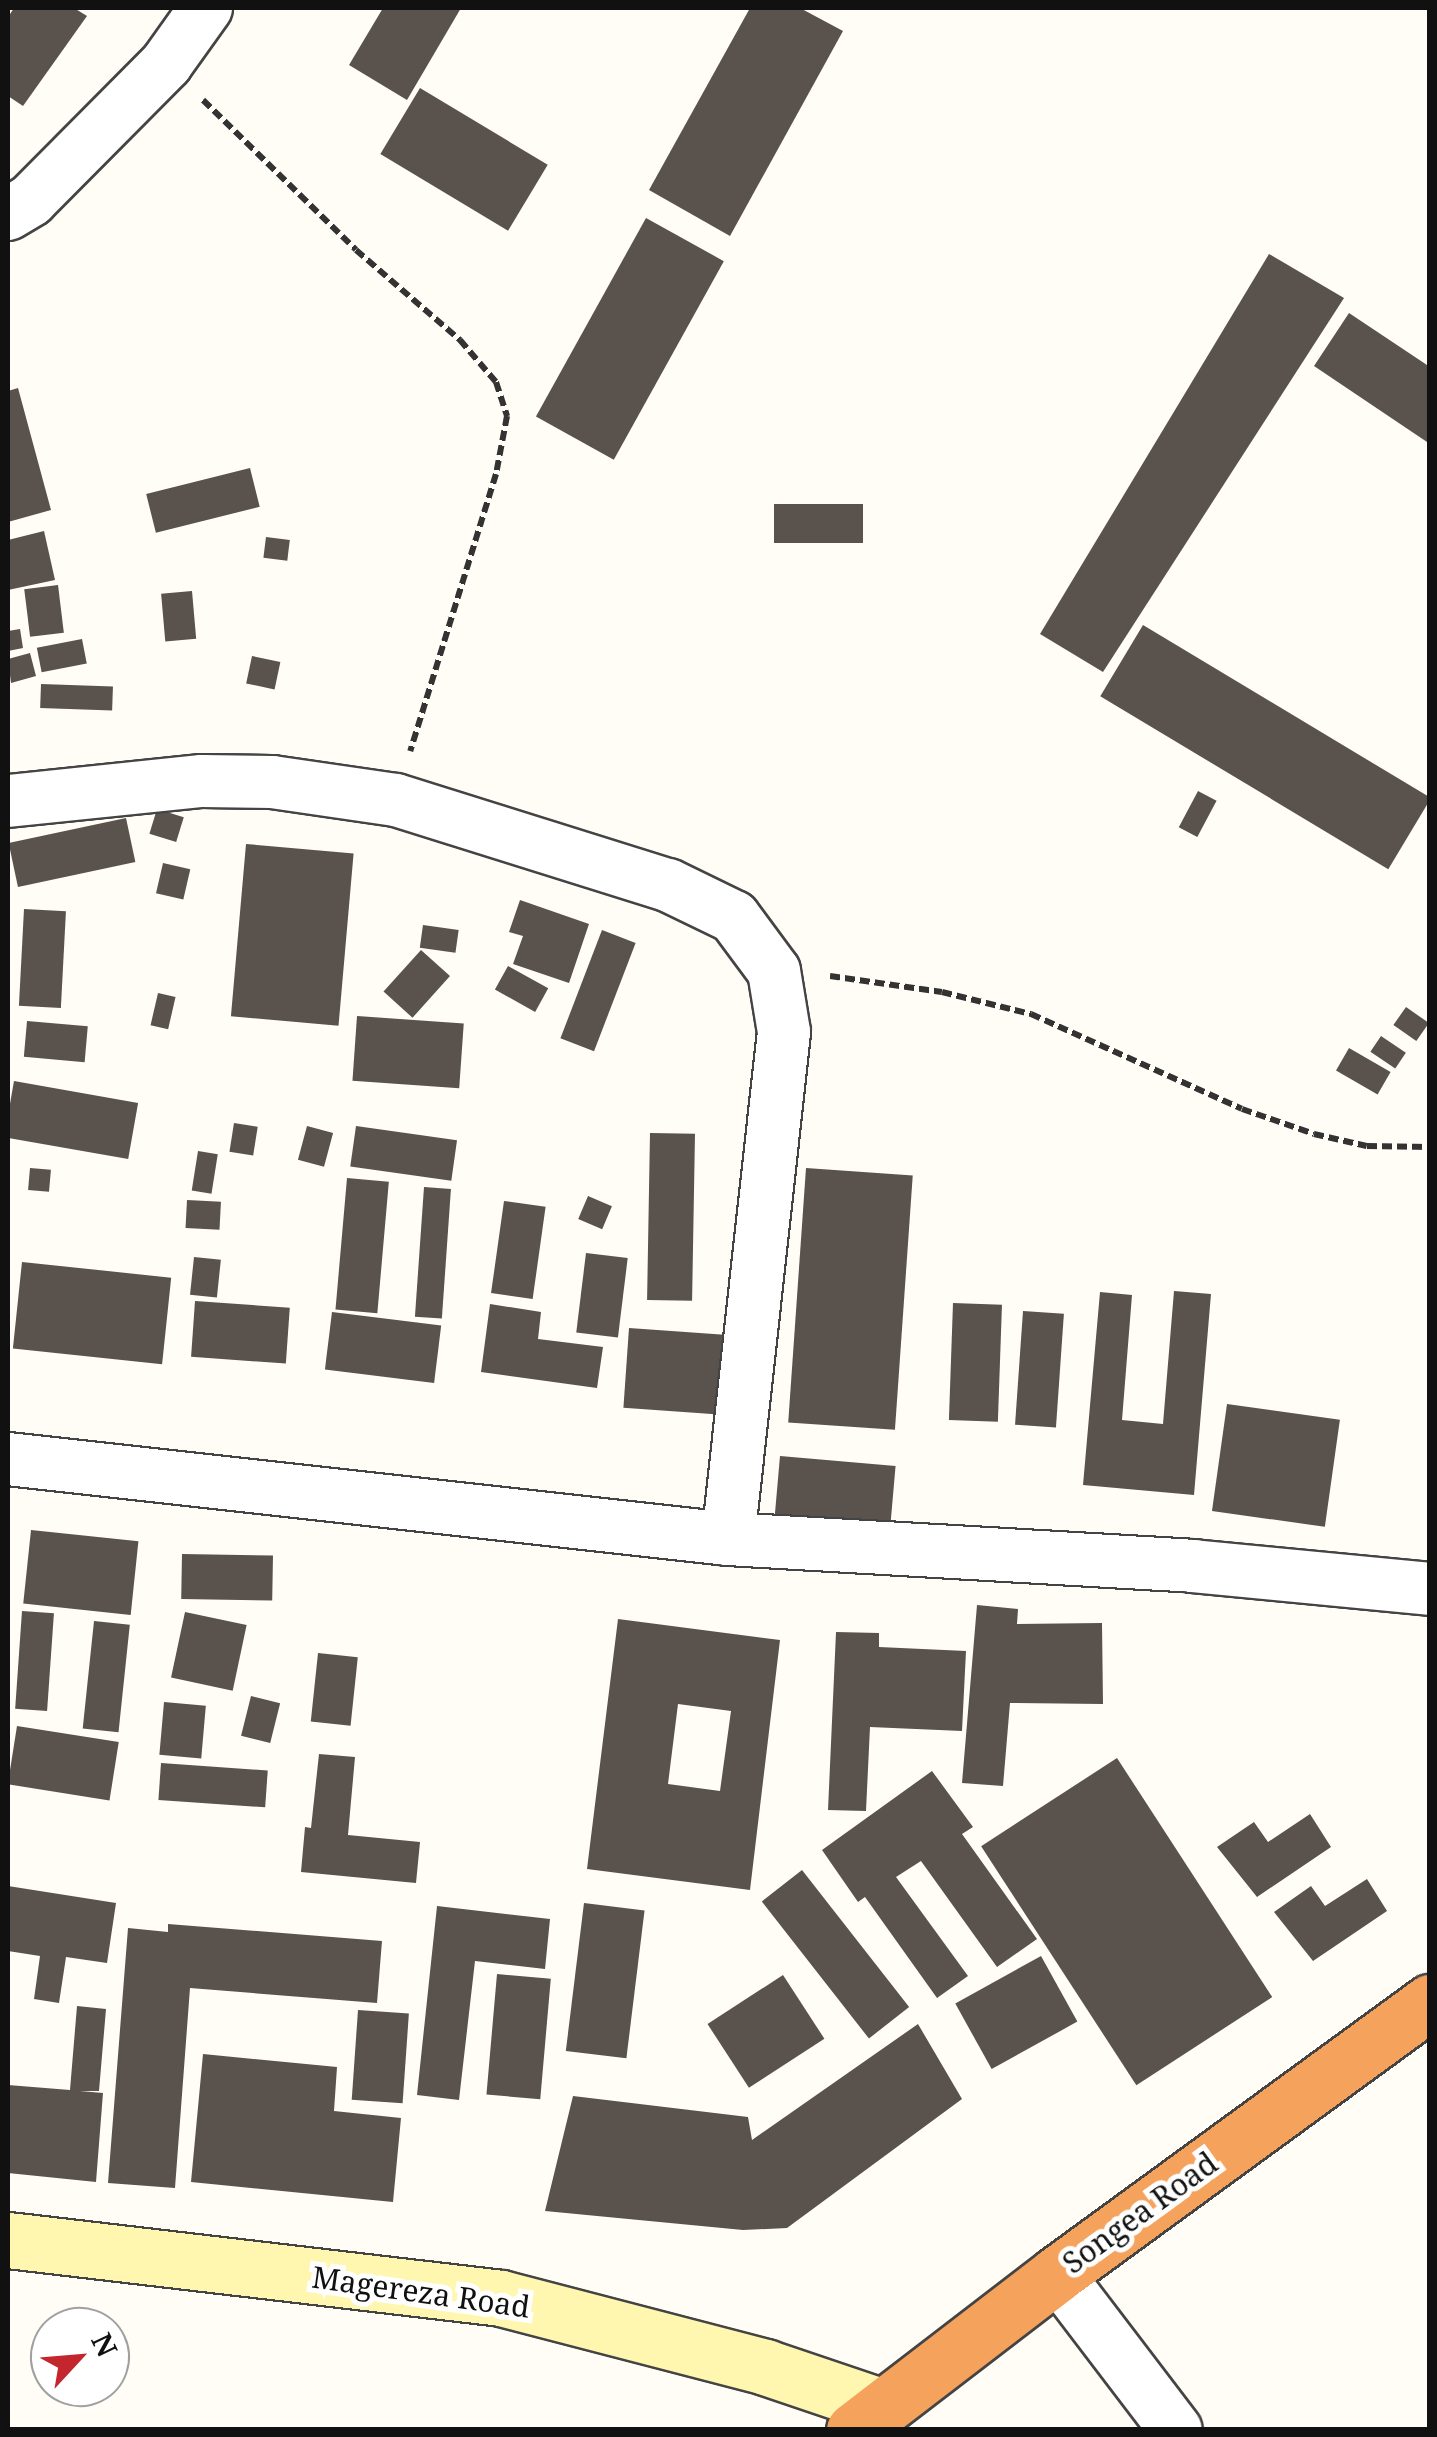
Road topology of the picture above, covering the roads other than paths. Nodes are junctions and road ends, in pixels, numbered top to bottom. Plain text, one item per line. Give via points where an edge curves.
1 (206, 8) edge
2 (8, 214) edge
3 (8, 801) edge
4 (8, 1459) edge
5 (728, 1540) junction
6 (1430, 1589) edge
7 (1430, 2002) edge
8 (8, 2240) edge
9 (1057, 2274) junction
10 (869, 2418) edge
11 (1176, 2430) edge

1 - 2 street via 166,64 31,200
3 - 5 street via 202,782 272,782 396,800 668,886 734,917 774,971 784,1032
4 - 5 street
5 - 6 street via 1193,1566
7 - 9 highway, Songea Road
8 - 10 street, Magereza Road via 500,2298 764,2367
9 - 10 highway, Songea Road
9 - 11 street

